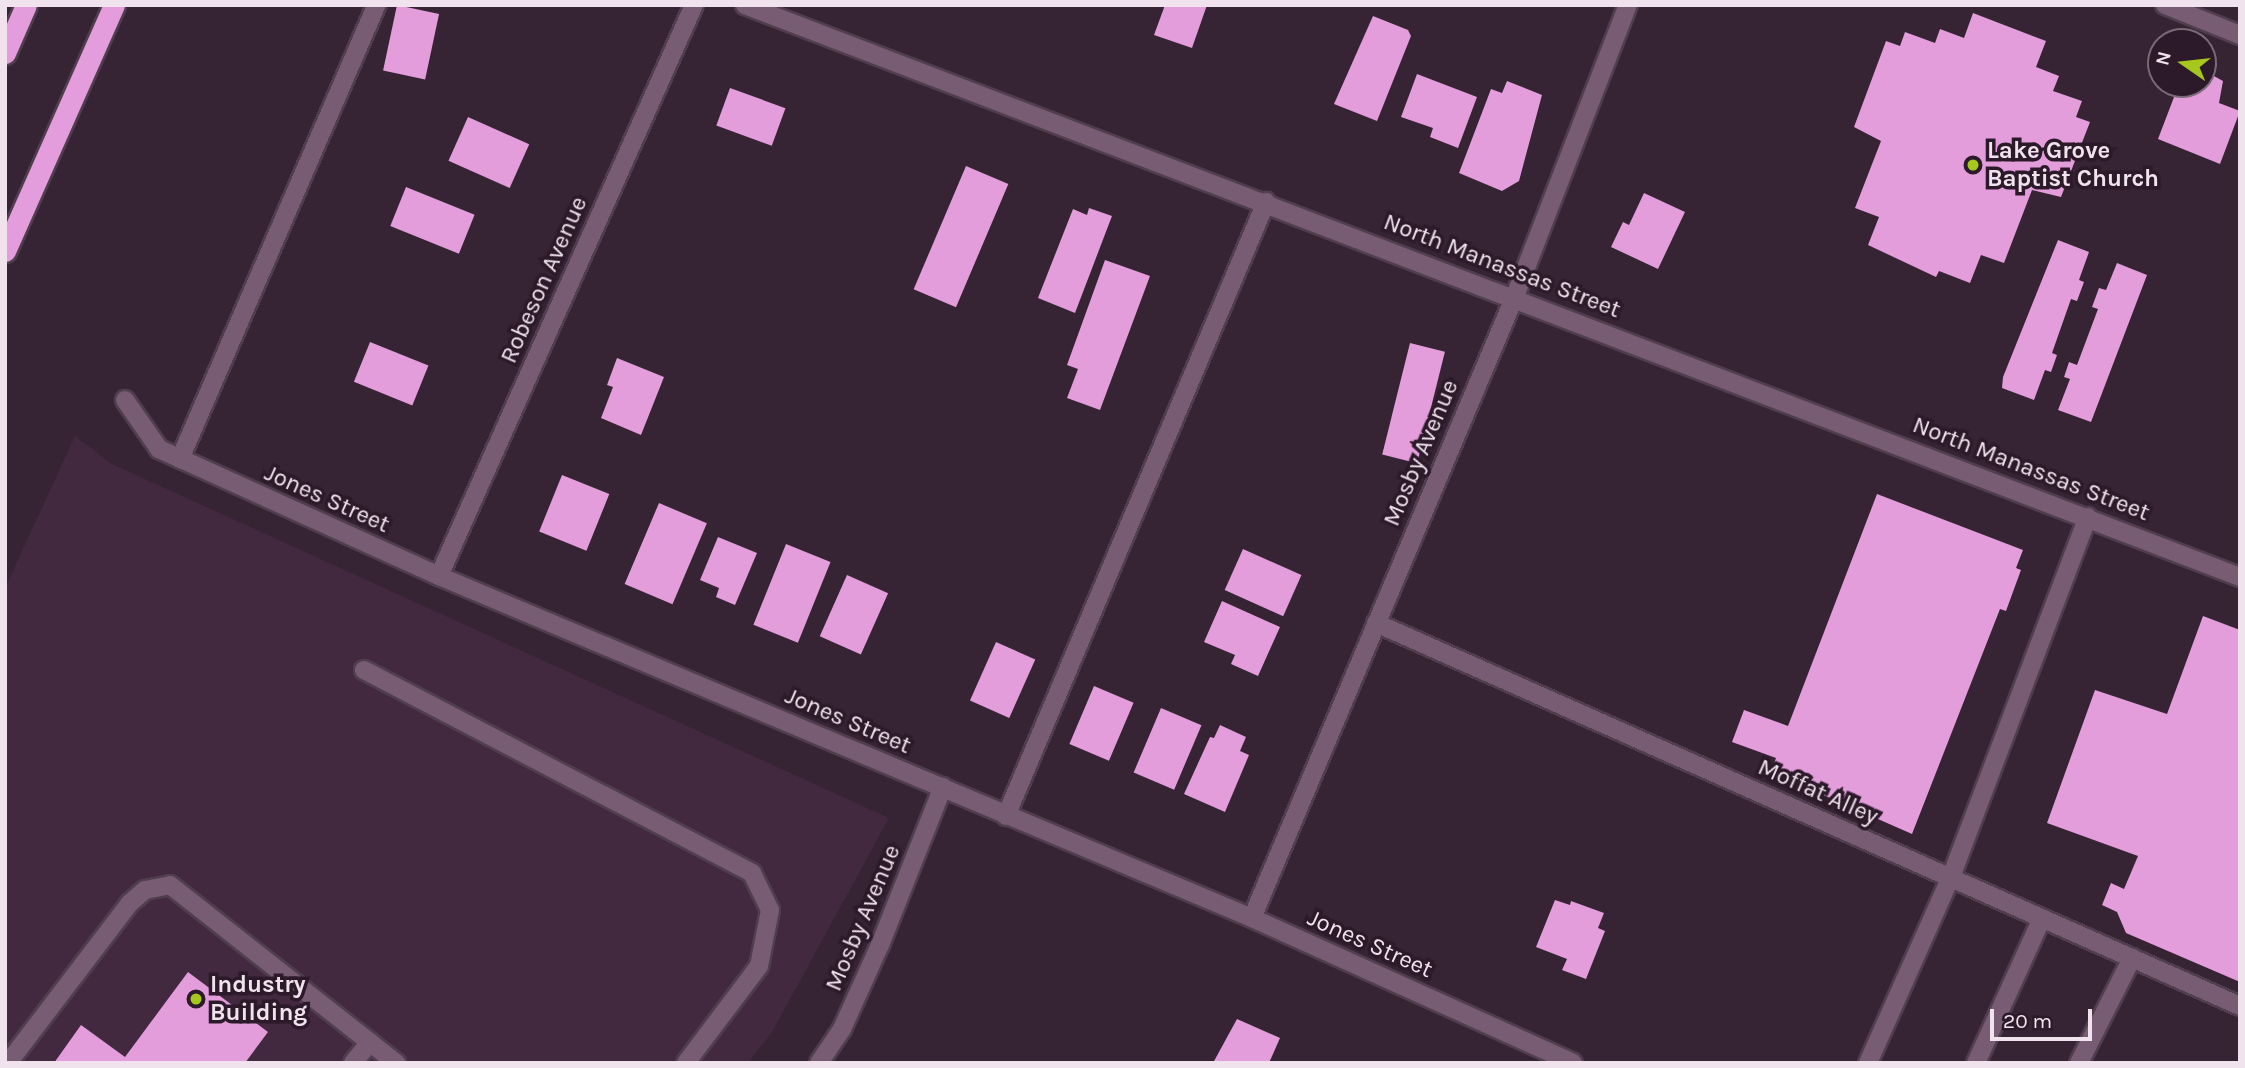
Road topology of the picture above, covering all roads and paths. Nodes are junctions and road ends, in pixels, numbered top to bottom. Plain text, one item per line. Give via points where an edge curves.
1 (26, 5) edge
2 (114, 5) edge
3 (376, 5) edge
4 (694, 5) edge
5 (745, 5) edge
6 (1629, 5) edge
7 (2165, 5) edge
8 (2240, 35) edge
9 (5, 53) edge
10 (1266, 202) junction
11 (5, 251) edge
12 (1515, 296) junction
13 (125, 400) dead end
14 (180, 459) junction
15 (2088, 517) junction
16 (439, 576) junction
17 (2240, 576) edge
18 (1376, 622) junction
19 (364, 670) dead end
20 (943, 787) junction
21 (1006, 816) junction
22 (1951, 877) junction
23 (1252, 918) junction
24 (2042, 918) junction
25 (2132, 958) junction
26 (2240, 1006) edge
27 (370, 1042) junction
28 (8, 1063) edge
29 (353, 1063) edge
30 (397, 1063) edge
31 (686, 1063) edge
32 (819, 1063) edge
33 (1573, 1063) edge
34 (1868, 1063) edge
35 (1976, 1063) edge
36 (2079, 1063) edge

1 - 9 highway
2 - 11 highway
3 - 14 street
4 - 16 street, Robeson Avenue
5 - 10 street, North Manassas Street
6 - 12 street, Mosby Avenue
7 - 8 street
10 - 12 street, North Manassas Street
10 - 21 street
12 - 15 street, North Manassas Street
12 - 18 street, Mosby Avenue
13 - 14 street, Jones Street via 159,449
14 - 16 street, Jones Street
15 - 17 street, North Manassas Street
15 - 22 street
16 - 20 street, Jones Street
18 - 22 street, Moffat Alley
18 - 23 street, Mosby Avenue
19 - 31 street via 752,873 770,910 759,966
20 - 21 street, Jones Street
20 - 32 street, Mosby Avenue via 880,946 842,1029
21 - 23 street, Jones Street
22 - 24 street, Moffat Alley
22 - 34 street
23 - 33 street, Jones Street
24 - 25 street, Moffat Alley
24 - 35 street
25 - 26 street, Moffat Alley
25 - 36 street
27 - 28 street via 170,886 145,890 130,903
27 - 29 street
27 - 30 street

